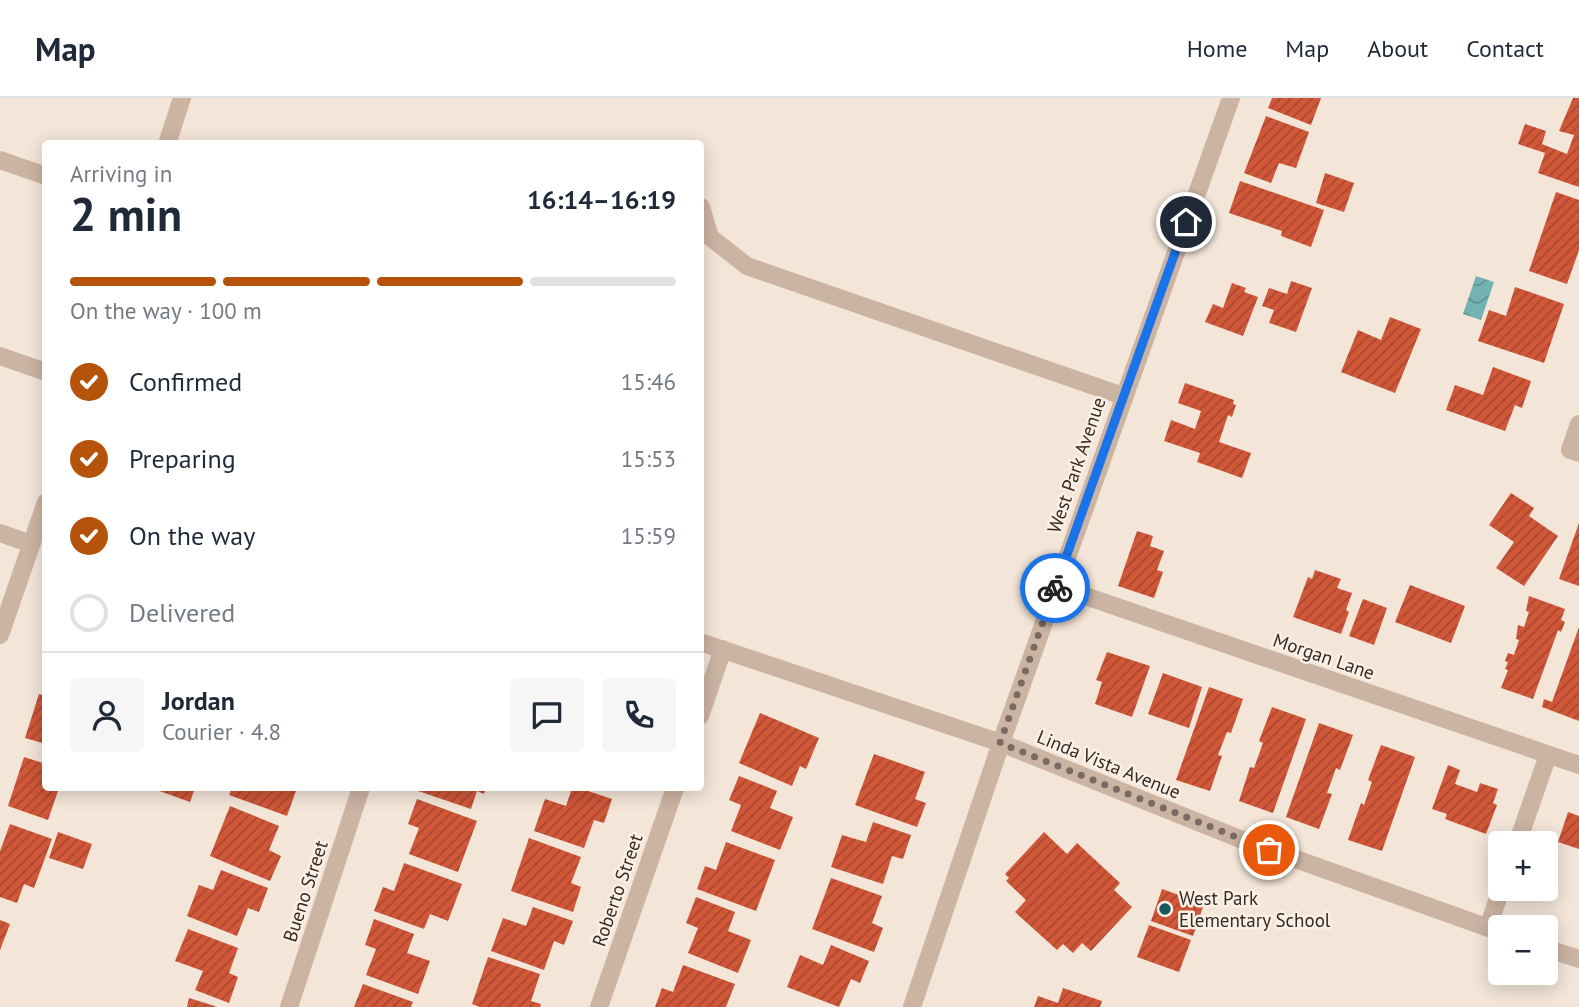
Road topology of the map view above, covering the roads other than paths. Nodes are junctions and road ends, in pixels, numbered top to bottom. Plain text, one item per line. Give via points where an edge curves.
1 (182, 98) edge
2 (1231, 98) edge
3 (168, 140) edge
4 (0, 160) edge
5 (42, 175) edge
6 (704, 217) edge
7 (0, 356) edge
8 (42, 371) edge
9 (1123, 397) junction
10 (1579, 424) edge
11 (1575, 451) edge
12 (42, 513) edge
13 (0, 533) edge
14 (31, 544) junction
15 (1056, 586) junction
16 (0, 635) edge
17 (704, 643) edge
18 (723, 649) junction
19 (704, 704) edge
20 (1000, 743) junction
21 (1548, 755) junction
22 (1579, 765) edge
23 (360, 791) edge
24 (674, 791) edge
25 (1522, 831) edge
26 (1488, 928) edge
27 (1558, 952) edge
28 (1579, 959) edge
29 (289, 1007) edge
30 (599, 1007) edge
31 (912, 1007) edge

1 - 3 street
2 - 9 street, West Park Avenue
4 - 5 street
6 - 9 street via 710,237 747,266
7 - 8 street
9 - 15 street, West Park Avenue
10 - 11 street
12 - 14 street
13 - 14 street
14 - 16 street
15 - 20 street, West Park Avenue
15 - 21 street, Morgan Lane
17 - 18 street, Linda Vista Avenue
18 - 19 street
18 - 20 street, Linda Vista Avenue
20 - 26 street, Linda Vista Avenue via 1245,841
20 - 31 street, West Park Avenue
21 - 22 street, Morgan Lane
21 - 25 street
23 - 29 street, Bueno Street
24 - 30 street, Roberto Street
27 - 28 street

